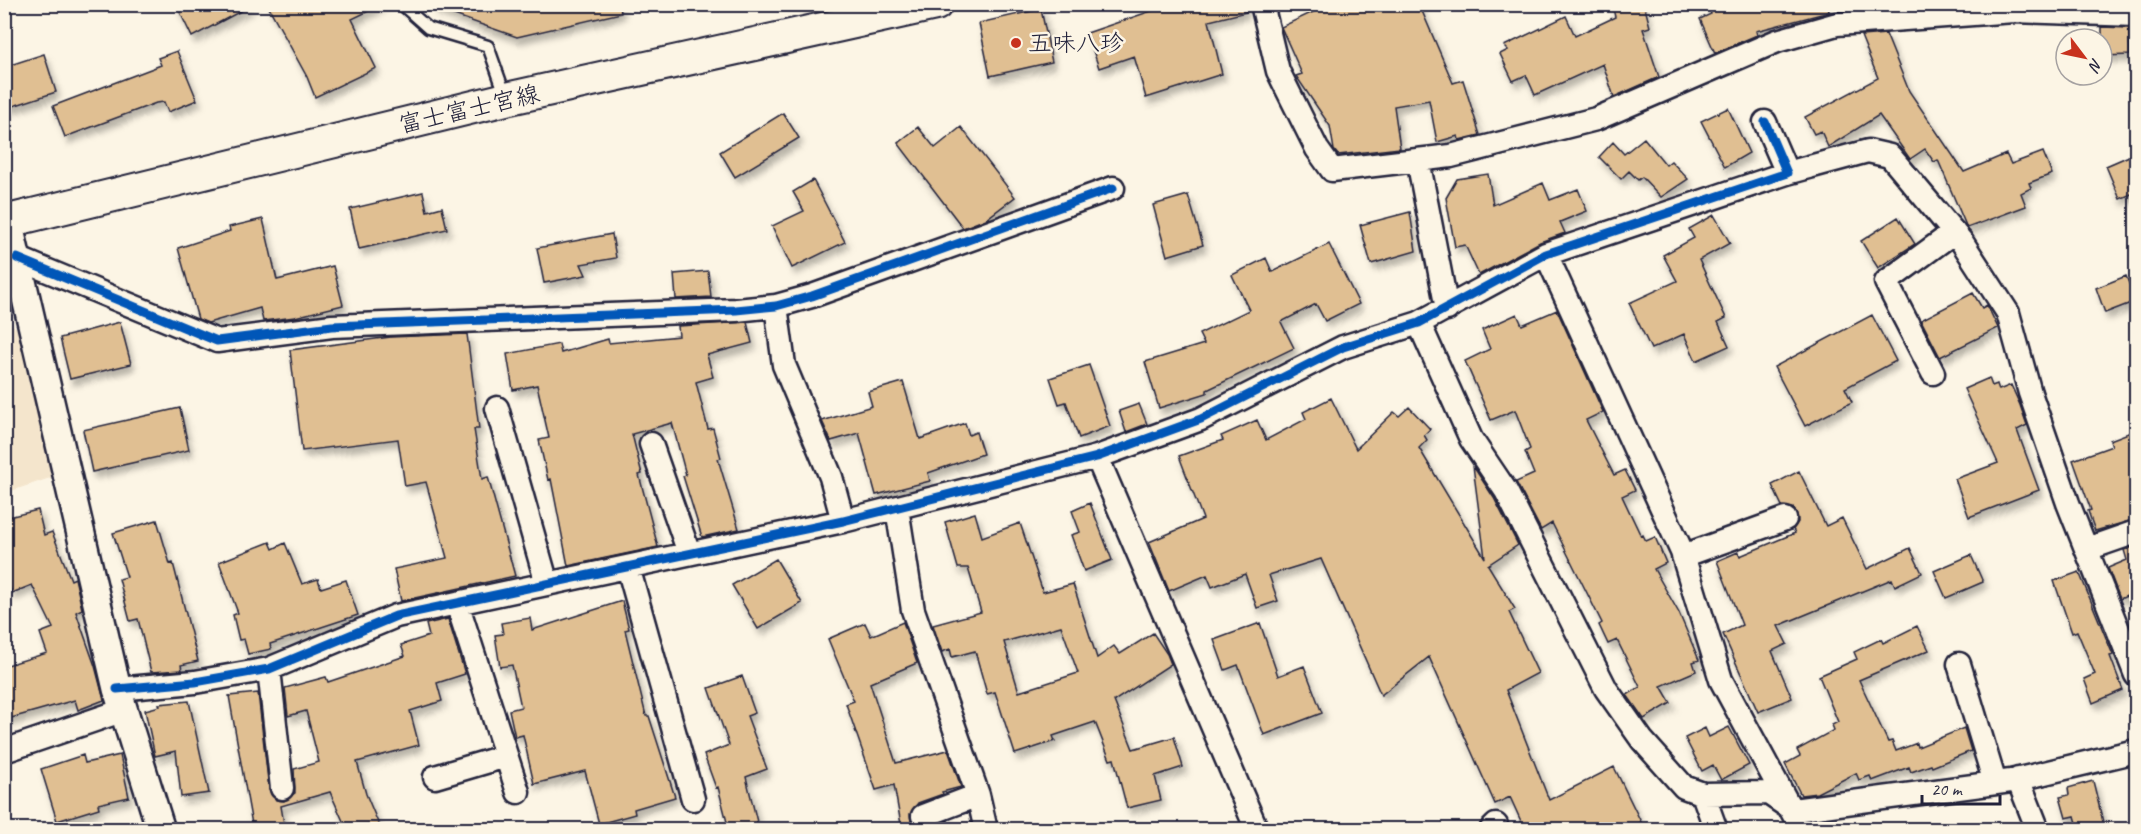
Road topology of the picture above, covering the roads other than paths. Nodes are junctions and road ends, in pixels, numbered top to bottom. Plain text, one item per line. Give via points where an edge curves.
1 (401, 4) edge
2 (936, 4) edge
3 (1262, 4) edge
4 (857, 14) edge
5 (2136, 15) edge
6 (506, 99) junction
7 (1765, 122) dead end
8 (1418, 160) junction
9 (1787, 173) junction
10 (1113, 188) dead end
11 (6, 221) edge
12 (1954, 232) junction
13 (1546, 254) junction
14 (17, 258) junction
15 (776, 306) junction
16 (1447, 309) junction
17 (1419, 323) junction
18 (1933, 373) dead end
19 (497, 408) dead end
20 (651, 444) dead end
21 (1097, 457) junction
22 (897, 508) junction
23 (1785, 519) dead end
24 (843, 521) junction
25 (2136, 532) edge
26 (2087, 549) junction
27 (689, 553) junction
28 (1683, 556) junction
29 (628, 567) junction
30 (547, 584) junction
31 (457, 603) junction
32 (1959, 664) dead end
33 (269, 669) junction
34 (2136, 675) edge
35 (120, 700) junction
36 (4, 751) edge
37 (2136, 751) edge
38 (506, 756) junction
39 (435, 777) dead end
40 (2018, 779) junction
41 (1995, 783) junction
42 (282, 788) dead end
43 (518, 792) dead end
44 (1703, 794) junction
45 (978, 795) junction
46 (693, 799) dead end
47 (923, 816) dead end
48 (1797, 820) edge
49 (161, 830) edge
50 (986, 830) edge
51 (1257, 830) edge
52 (1716, 830) edge
53 (2038, 830) edge

1 - 6 lane via 428,28 488,46
2 - 4 main road, 富士富士宮線
3 - 8 street via 1278,71 1317,150 1332,170
4 - 6 main road, 富士富士宮線
5 - 8 street via 2013,11 1837,24 1777,40 1596,118 1451,156
6 - 11 main road, 富士富士宮線
7 - 9 street
8 - 16 street
9 - 12 street via 1868,151 1890,156
9 - 13 street
10 - 15 street
11 - 14 street
12 - 18 street via 1886,282
12 - 26 street via 2008,313 2030,393
13 - 16 street
13 - 28 street
14 - 15 street via 217,341 332,326
14 - 35 street
15 - 24 street via 784,364 831,477
16 - 17 street
17 - 21 street via 1343,347 1201,419
17 - 44 street via 1471,439 1506,491 1606,688 1642,740 1684,787
19 - 30 street
20 - 27 street
21 - 22 street
21 - 51 street
22 - 24 street
22 - 45 street via 914,609
23 - 28 street
24 - 27 street
25 - 26 street
26 - 34 street
27 - 29 street
28 - 48 street via 1721,680
29 - 30 street
29 - 46 street
30 - 31 street
31 - 33 street via 396,616
31 - 38 street
32 - 41 street
33 - 35 street via 195,681
33 - 42 street
35 - 36 street
35 - 49 street
37 - 40 street
38 - 39 street
38 - 43 street
40 - 41 street
40 - 53 street
41 - 48 street
44 - 48 street via 1768,793
44 - 52 street
45 - 47 street
45 - 50 street

